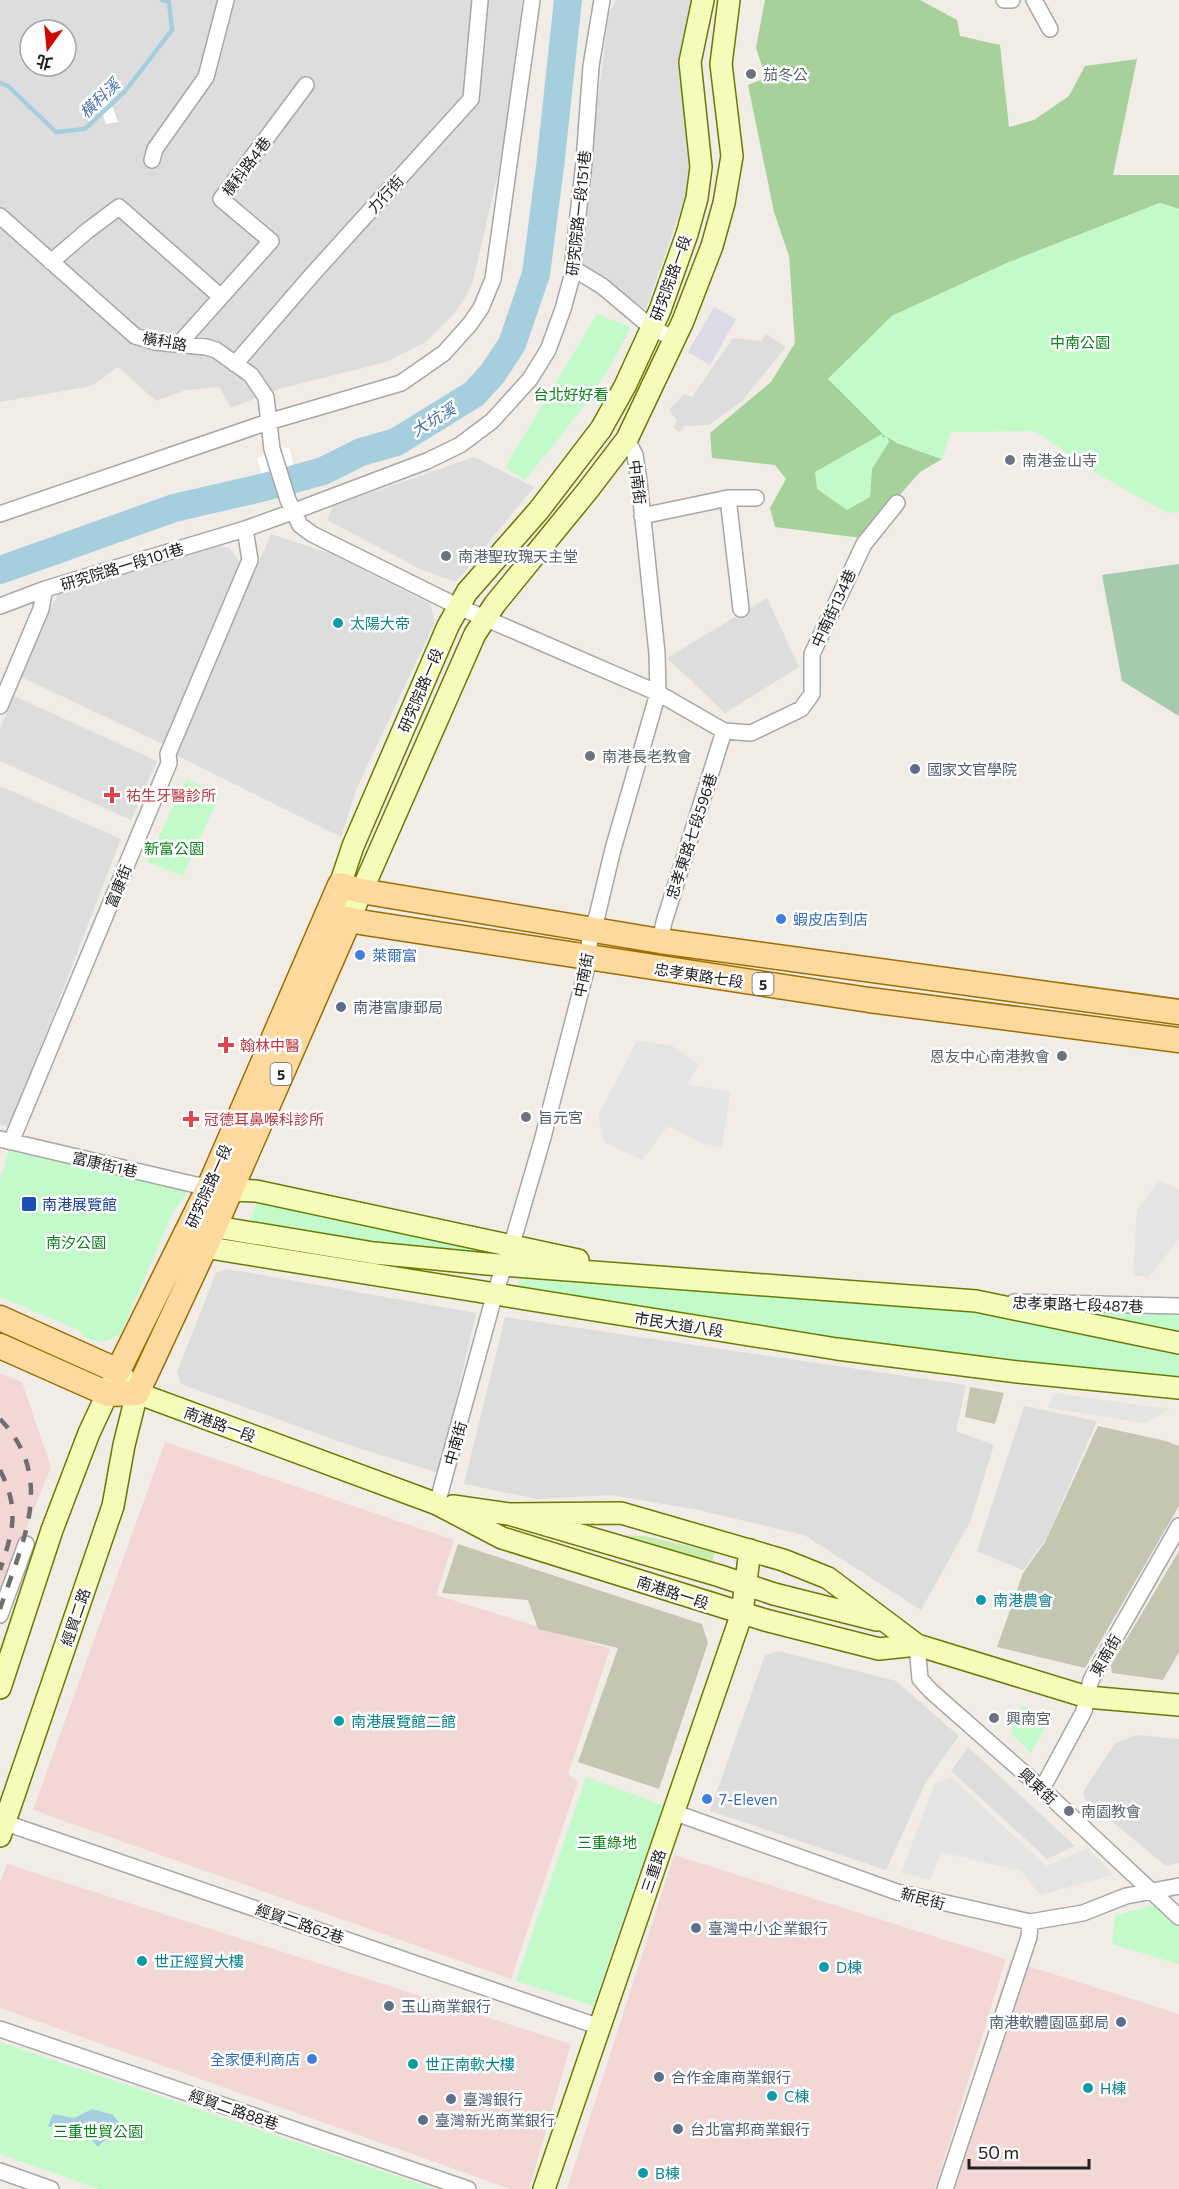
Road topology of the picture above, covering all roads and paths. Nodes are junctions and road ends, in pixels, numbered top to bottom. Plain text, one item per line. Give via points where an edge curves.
1 (226, 0) edge
2 (480, 0) edge
3 (532, 0) edge
4 (602, 0) edge
5 (703, 0) edge
6 (729, 0) edge
7 (1004, 0) edge
8 (1012, 0) edge
9 (1034, 0) edge
10 (1050, 29) dead end
11 (306, 86) dead end
12 (152, 160) dead end
13 (0, 216) edge
14 (51, 262) junction
15 (574, 269) junction
16 (220, 297) junction
17 (652, 328) junction
18 (675, 339) junction
19 (179, 344) junction
20 (235, 364) junction
21 (268, 422) junction
22 (627, 439) junction
23 (728, 498) junction
24 (756, 498) dead end
25 (897, 503) dead end
26 (290, 506) junction
27 (0, 514) edge
28 (642, 516) junction
29 (245, 529) junction
30 (45, 589) junction
31 (0, 606) edge
32 (459, 607) junction
33 (741, 609) dead end
34 (485, 617) junction
35 (658, 693) junction
36 (0, 706) edge
37 (724, 731) junction
38 (350, 888) junction
39 (338, 917) junction
40 (591, 930) junction
41 (660, 941) junction
42 (587, 957) junction
43 (1179, 1012) edge
44 (1179, 1040) edge
45 (6, 1141) edge
46 (220, 1187) junction
47 (198, 1235) junction
48 (511, 1246) junction
49 (504, 1266) junction
50 (655, 1276) junction
51 (495, 1293) junction
52 (976, 1301) junction
53 (1179, 1306) edge
54 (0, 1318) edge
55 (1179, 1343) edge
56 (0, 1346) edge
57 (118, 1371) junction
58 (1179, 1388) edge
59 (108, 1394) junction
60 (137, 1394) junction
61 (437, 1504) junction
62 (509, 1514) junction
63 (1179, 1526) edge
64 (26, 1544) dead end
65 (750, 1551) junction
66 (746, 1584) junction
67 (742, 1613) junction
68 (0, 1615) edge
69 (886, 1622) junction
70 (917, 1645) junction
71 (0, 1688) edge
72 (1087, 1697) junction
73 (1179, 1705) edge
74 (1042, 1789) junction
75 (673, 1812) junction
76 (2, 1826) edge
77 (1179, 1886) edge
78 (1154, 1892) junction
79 (1179, 1917) edge
80 (1030, 1922) junction
81 (600, 2027) junction
82 (0, 2029) edge
83 (0, 2171) edge
84 (51, 2189) edge
85 (468, 2189) edge
86 (544, 2189) edge
87 (945, 2189) edge

1 - 12 street via 206,77 155,149
2 - 20 street, 力行街 via 471,99
3 - 21 street via 496,264 487,296 471,324 432,364 401,383
4 - 15 street, 研究院路一段151巷 via 591,66
5 - 17 main road, 研究院路一段 via 690,62 701,167 697,198
6 - 18 main road, 研究院路一段 via 721,64 732,156 712,246
7 - 8 street
9 - 10 street
11 - 16 street, 橫科路4巷 via 221,199 271,241
13 - 14 street, 橫科路
14 - 16 street via 119,207
14 - 19 street, 橫科路 via 135,336
15 - 17 street via 602,286
15 - 26 street, 研究院路一段151巷 via 548,350 530,379 492,421 460,445 427,461
16 - 19 street, 橫科路4巷
17 - 18 street
17 - 32 main road, 研究院路一段 via 601,429 539,510 467,592
18 - 22 main road, 研究院路一段
19 - 20 street, 橫科路 via 216,350
20 - 21 street, 橫科路 via 251,375 266,397
21 - 26 street, 橫科路
21 - 27 street
22 - 28 street, 中南街 via 635,454
22 - 34 main road, 研究院路一段
23 - 24 street
23 - 28 street
23 - 33 street
25 - 37 street, 中南街134巷 via 864,544 838,598 812,654 812,694 801,709 751,733
26 - 29 street, 研究院路一段151巷
26 - 32 street via 300,525 312,534
28 - 35 street, 中南街
29 - 30 street, 研究院路一段101巷
29 - 45 street, 富康街 via 250,560 168,754 169,763
30 - 31 street, 研究院路一段101巷
30 - 36 street
32 - 34 street
32 - 38 main road, 研究院路一段 via 447,626 353,846
34 - 35 street, 中南街134巷
34 - 38 main road, 研究院路一段
35 - 37 street, 中南街134巷
35 - 40 street, 中南街
37 - 41 street, 忠孝東路七段596巷
38 - 39 main road, 研究院路一段 / 5
38 - 40 main road, 忠孝東路七段 / 5
39 - 42 main road, 忠孝東路七段 / 5
39 - 46 main road, 研究院路一段 / 5
40 - 41 main road, 忠孝東路七段 / 5
40 - 42 street, 中南街
41 - 43 main road, 忠孝東路七段 / 5
42 - 44 main road, 忠孝東路七段 / 5 via 869,1000
42 - 48 street, 中南街 via 542,1141
45 - 46 street, 富康街1巷 via 196,1185
46 - 47 main road, 研究院路一段 / 5
46 - 48 main road via 256,1191
47 - 49 main road
47 - 51 main road, 市民大道八段
47 - 57 main road, 研究院路一段 / 5
47 - 60 main road, 研究院路一段 / 5
48 - 49 street, 中南街
48 - 50 main road
49 - 50 main road
49 - 51 street, 中南街
50 - 52 main road
51 - 58 main road, 市民大道八段 via 837,1349
51 - 61 street, 中南街
52 - 53 street, 忠孝東路七段487巷
52 - 55 main road
54 - 57 main road
56 - 59 main road, 南港路一段
57 - 59 main road, 研究院路一段
57 - 60 main road
59 - 60 main road, 南港路一段
59 - 71 main road via 52,1530
60 - 61 main road, 南港路一段
60 - 76 main road, 經貿二路 via 112,1506
61 - 62 main road, 南港路一段
61 - 67 main road, 南港路一段 via 502,1538
62 - 65 main road via 621,1513
62 - 66 main road, 南港路一段
63 - 72 street, 東南街 via 1090,1680
64 - 68 street
65 - 66 main road, 三重路
65 - 69 main road via 828,1578
66 - 67 main road, 三重路
66 - 69 main road, 南港路一段
67 - 70 main road, 南港路一段 via 879,1649
67 - 75 main road, 三重路
69 - 70 main road, 南港路一段
70 - 72 main road, 南港路一段
70 - 74 street, 興東街 via 920,1679
72 - 73 main road, 南港路一段
72 - 74 street, 東南街 via 1074,1732
74 - 78 street, 興東街
75 - 80 street, 新民街 via 897,1892
75 - 81 main road, 三重路
76 - 81 street, 經貿二路62巷
77 - 78 street, 新民街
78 - 79 street, 興東街
78 - 80 street, 新民街 via 1126,1896 1083,1913
80 - 87 street via 1029,1937
81 - 86 main road, 三重路
82 - 85 street, 經貿二路88巷
83 - 84 street

